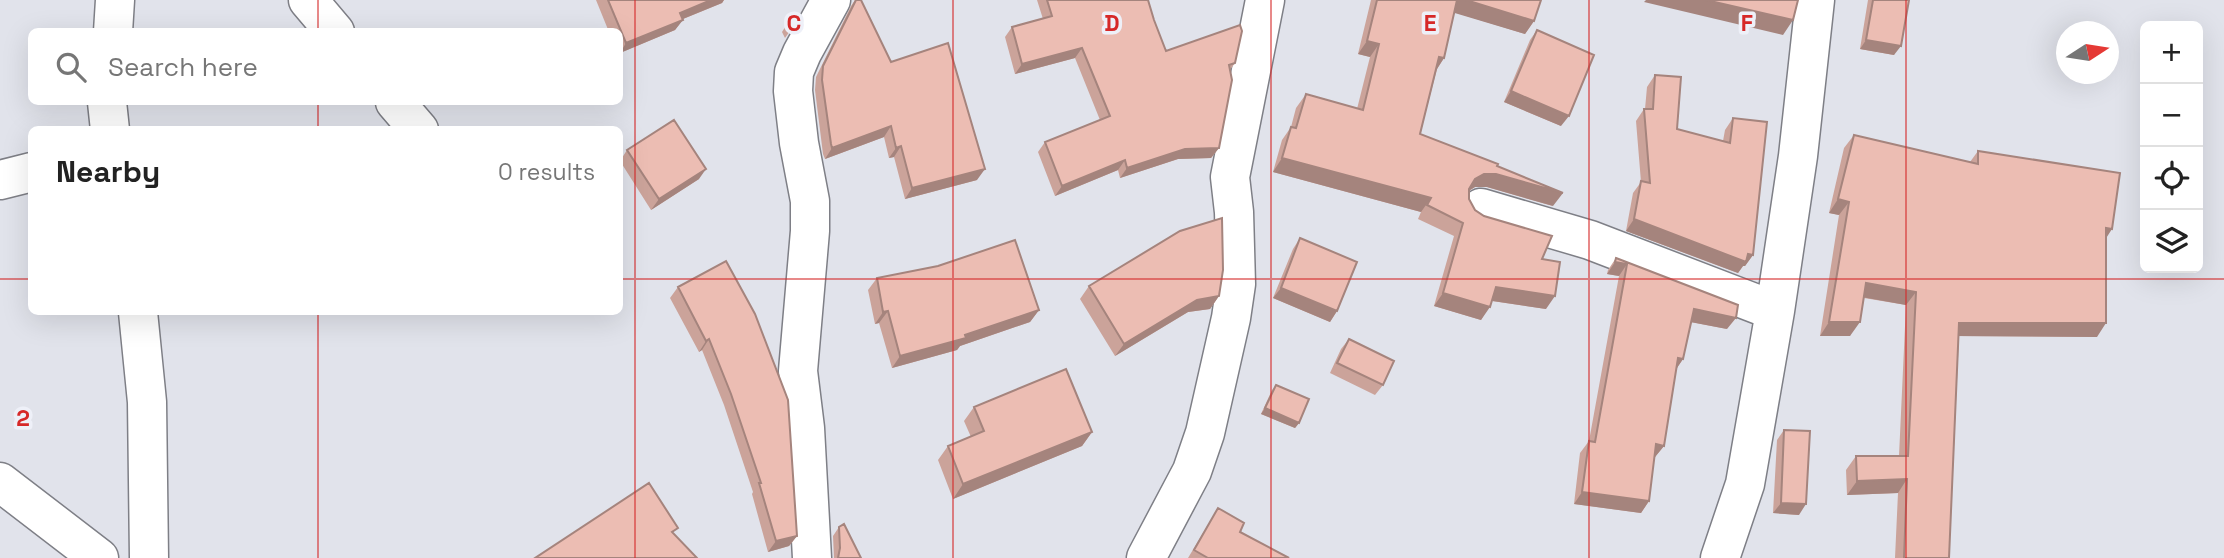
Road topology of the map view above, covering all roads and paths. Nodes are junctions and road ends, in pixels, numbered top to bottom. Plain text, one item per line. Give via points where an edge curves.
1 (115, 0) edge
2 (308, 0) edge
3 (831, 0) edge
4 (1265, 0) edge
5 (1815, 0) edge
6 (113, 28) edge
7 (332, 28) edge
8 (107, 105) edge
9 (398, 105) edge
10 (110, 126) edge
11 (416, 126) edge
12 (28, 173) edge
13 (0, 180) edge
14 (1481, 208) dead end
15 (1775, 311) junction
16 (138, 315) edge
17 (0, 482) edge
18 (94, 557) edge
19 (149, 558) edge
20 (812, 558) edge
21 (1146, 558) edge
22 (1720, 558) edge

1 - 6 street
2 - 7 street
3 - 20 street via 794,72 793,91 810,201 798,371
4 - 21 street via 1230,177 1236,284 1231,318 1192,471
5 - 15 street
8 - 10 street
9 - 11 street
12 - 13 street
14 - 15 street via 1590,240
15 - 22 street via 1745,484
16 - 19 street via 147,402
17 - 18 street

